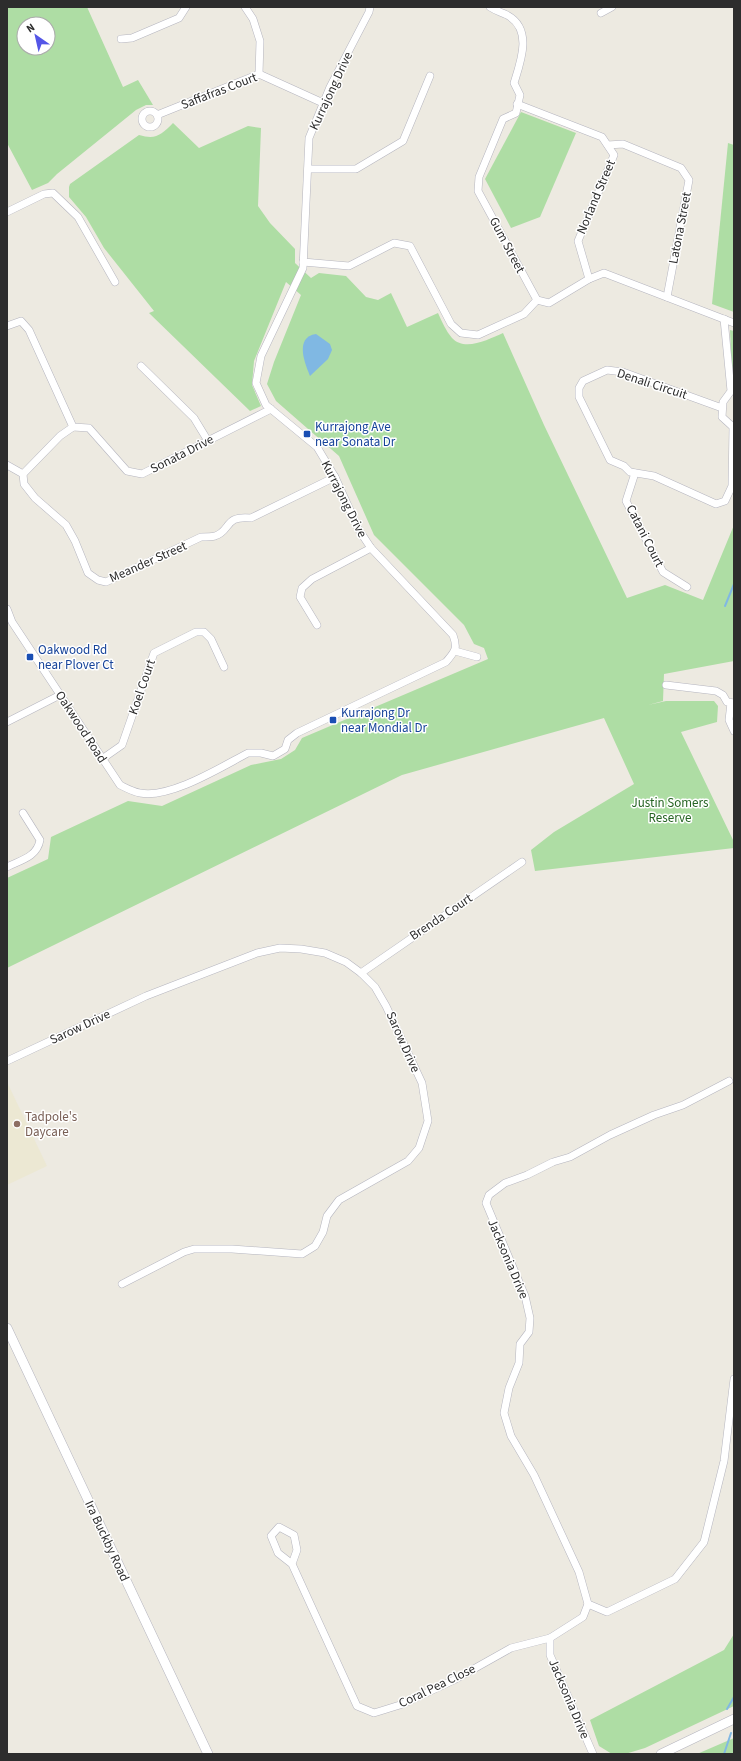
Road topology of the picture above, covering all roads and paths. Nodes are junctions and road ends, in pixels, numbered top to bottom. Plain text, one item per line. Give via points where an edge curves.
1 (186, 7) edge
2 (245, 7) edge
3 (370, 7) edge
4 (490, 7) edge
5 (612, 7) edge
6 (601, 13) dead end
7 (121, 39) dead end
8 (259, 74) junction
9 (430, 76) dead end
10 (323, 103) junction
11 (518, 104) junction
12 (157, 115) dead end
13 (608, 145) junction
14 (308, 169) junction
15 (7, 212) edge
16 (303, 262) junction
17 (589, 279) junction
18 (115, 282) dead end
19 (667, 297) junction
20 (537, 300) junction
21 (724, 319) junction
22 (734, 323) edge
23 (7, 326) edge
24 (141, 366) dead end
25 (722, 408) junction
26 (270, 409) junction
27 (73, 427) junction
28 (208, 441) junction
29 (7, 465) edge
30 (635, 473) junction
31 (23, 474) junction
32 (335, 477) junction
33 (370, 548) junction
34 (687, 587) dead end
35 (7, 609) edge
36 (317, 625) dead end
37 (455, 651) junction
38 (477, 657) dead end
39 (224, 667) dead end
40 (666, 686) dead end
41 (60, 695) junction
42 (733, 703) edge
43 (7, 722) edge
44 (734, 731) edge
45 (102, 759) junction
46 (23, 813) dead end
47 (522, 862) dead end
48 (7, 867) edge
49 (361, 973) junction
50 (7, 1061) edge
51 (729, 1081) dead end
52 (122, 1284) dead end
53 (7, 1328) edge
54 (734, 1379) edge
55 (292, 1564) junction
56 (588, 1604) junction
57 (550, 1638) junction
58 (734, 1719) edge
59 (208, 1754) edge
60 (593, 1754) edge
61 (661, 1754) edge

1 - 7 street via 179,18 132,38
2 - 8 street via 253,19 260,41
3 - 10 street, Kurrajong Drive
4 - 11 street via 508,15 518,24 523,36 522,59 514,83 520,95
5 - 6 street
8 - 10 street, Saffafras Court
8 - 12 street, Saffafras Court
9 - 14 street via 403,141 356,169
10 - 14 street, Kurrajong Drive via 309,138
11 - 13 street, Norland Street via 602,137
11 - 20 street, Gum Street via 516,113 503,119 479,177 478,191
13 - 17 street, Norland Street via 614,155 578,242
13 - 19 street, Latona Street via 623,144 681,168 689,180
14 - 16 street, Kurrajong Drive
15 - 18 street via 44,194 53,193 78,217
16 - 20 street via 349,266 394,243 410,246 451,324 461,333 478,335 524,314
16 - 26 street, Kurrajong Drive via 303,268 261,356 256,383
17 - 19 street via 604,273
17 - 20 street via 549,303
19 - 21 street
21 - 22 street
21 - 25 street via 731,391
23 - 27 street via 21,322 30,330
24 - 28 street via 194,418
25 - 30 street, Denali Circuit via 722,417 733,427 732,486 725,501 716,504 654,476
25 - 30 street, Denali Circuit via 623,372 607,370 583,381 578,388 578,398 610,460
26 - 28 street, Sonata Drive
26 - 32 street, Kurrajong Drive via 317,447
27 - 28 street, Sonata Drive via 89,428 127,471 142,474
27 - 31 street via 60,436
29 - 31 street
30 - 34 street, Catani Court via 626,501 663,572
31 - 32 street, Meander Street via 24,484 31,493 66,525 76,541 88,573 106,582 202,537 215,536 229,522 240,516 251,518
32 - 33 street, Kurrajong Drive
33 - 36 street via 312,579 302,588 300,597
33 - 37 street, Kurrajong Drive via 453,635
35 - 41 street, Oakwood Road via 12,622
37 - 38 street
37 - 45 street, Oakwood Road via 446,662 297,733 288,740 285,749 273,756 248,753 181,786 160,793 140,793 120,785
39 - 45 street, Koel Court via 211,639 204,632 196,632 154,653 122,745
40 - 42 street via 716,691 727,702
41 - 43 street
41 - 45 street, Oakwood Road
42 - 44 street via 729,720
46 - 48 street via 40,840 39,847 36,853
47 - 49 street, Brenda Court
49 - 50 street, Sarow Drive via 346,962 325,953 280,948 257,953 146,996
49 - 52 street, Sarow Drive via 375,987 386,1006 422,1083 428,1121 419,1148 408,1162 339,1200 327,1216 323,1232 315,1246 302,1254 194,1249
51 - 56 street, Jacksonia Drive via 683,1105 610,1135 570,1157 505,1183 489,1194 486,1203 525,1296 530,1318 529,1332 520,1344 519,1363 509,1388 504,1413 510,1436 534,1475 579,1572
53 - 59 street, Ira Buckby Road
54 - 56 street via 724,1461 704,1542 674,1579 607,1612
55 - 55 street, Coral Pea Close via 278,1552 271,1536 279,1527 294,1535 297,1550
55 - 57 street, Coral Pea Close via 357,1706 374,1713 403,1704 441,1686 511,1648
56 - 57 street via 583,1617
57 - 60 street, Jacksonia Drive via 550,1655
58 - 61 street

